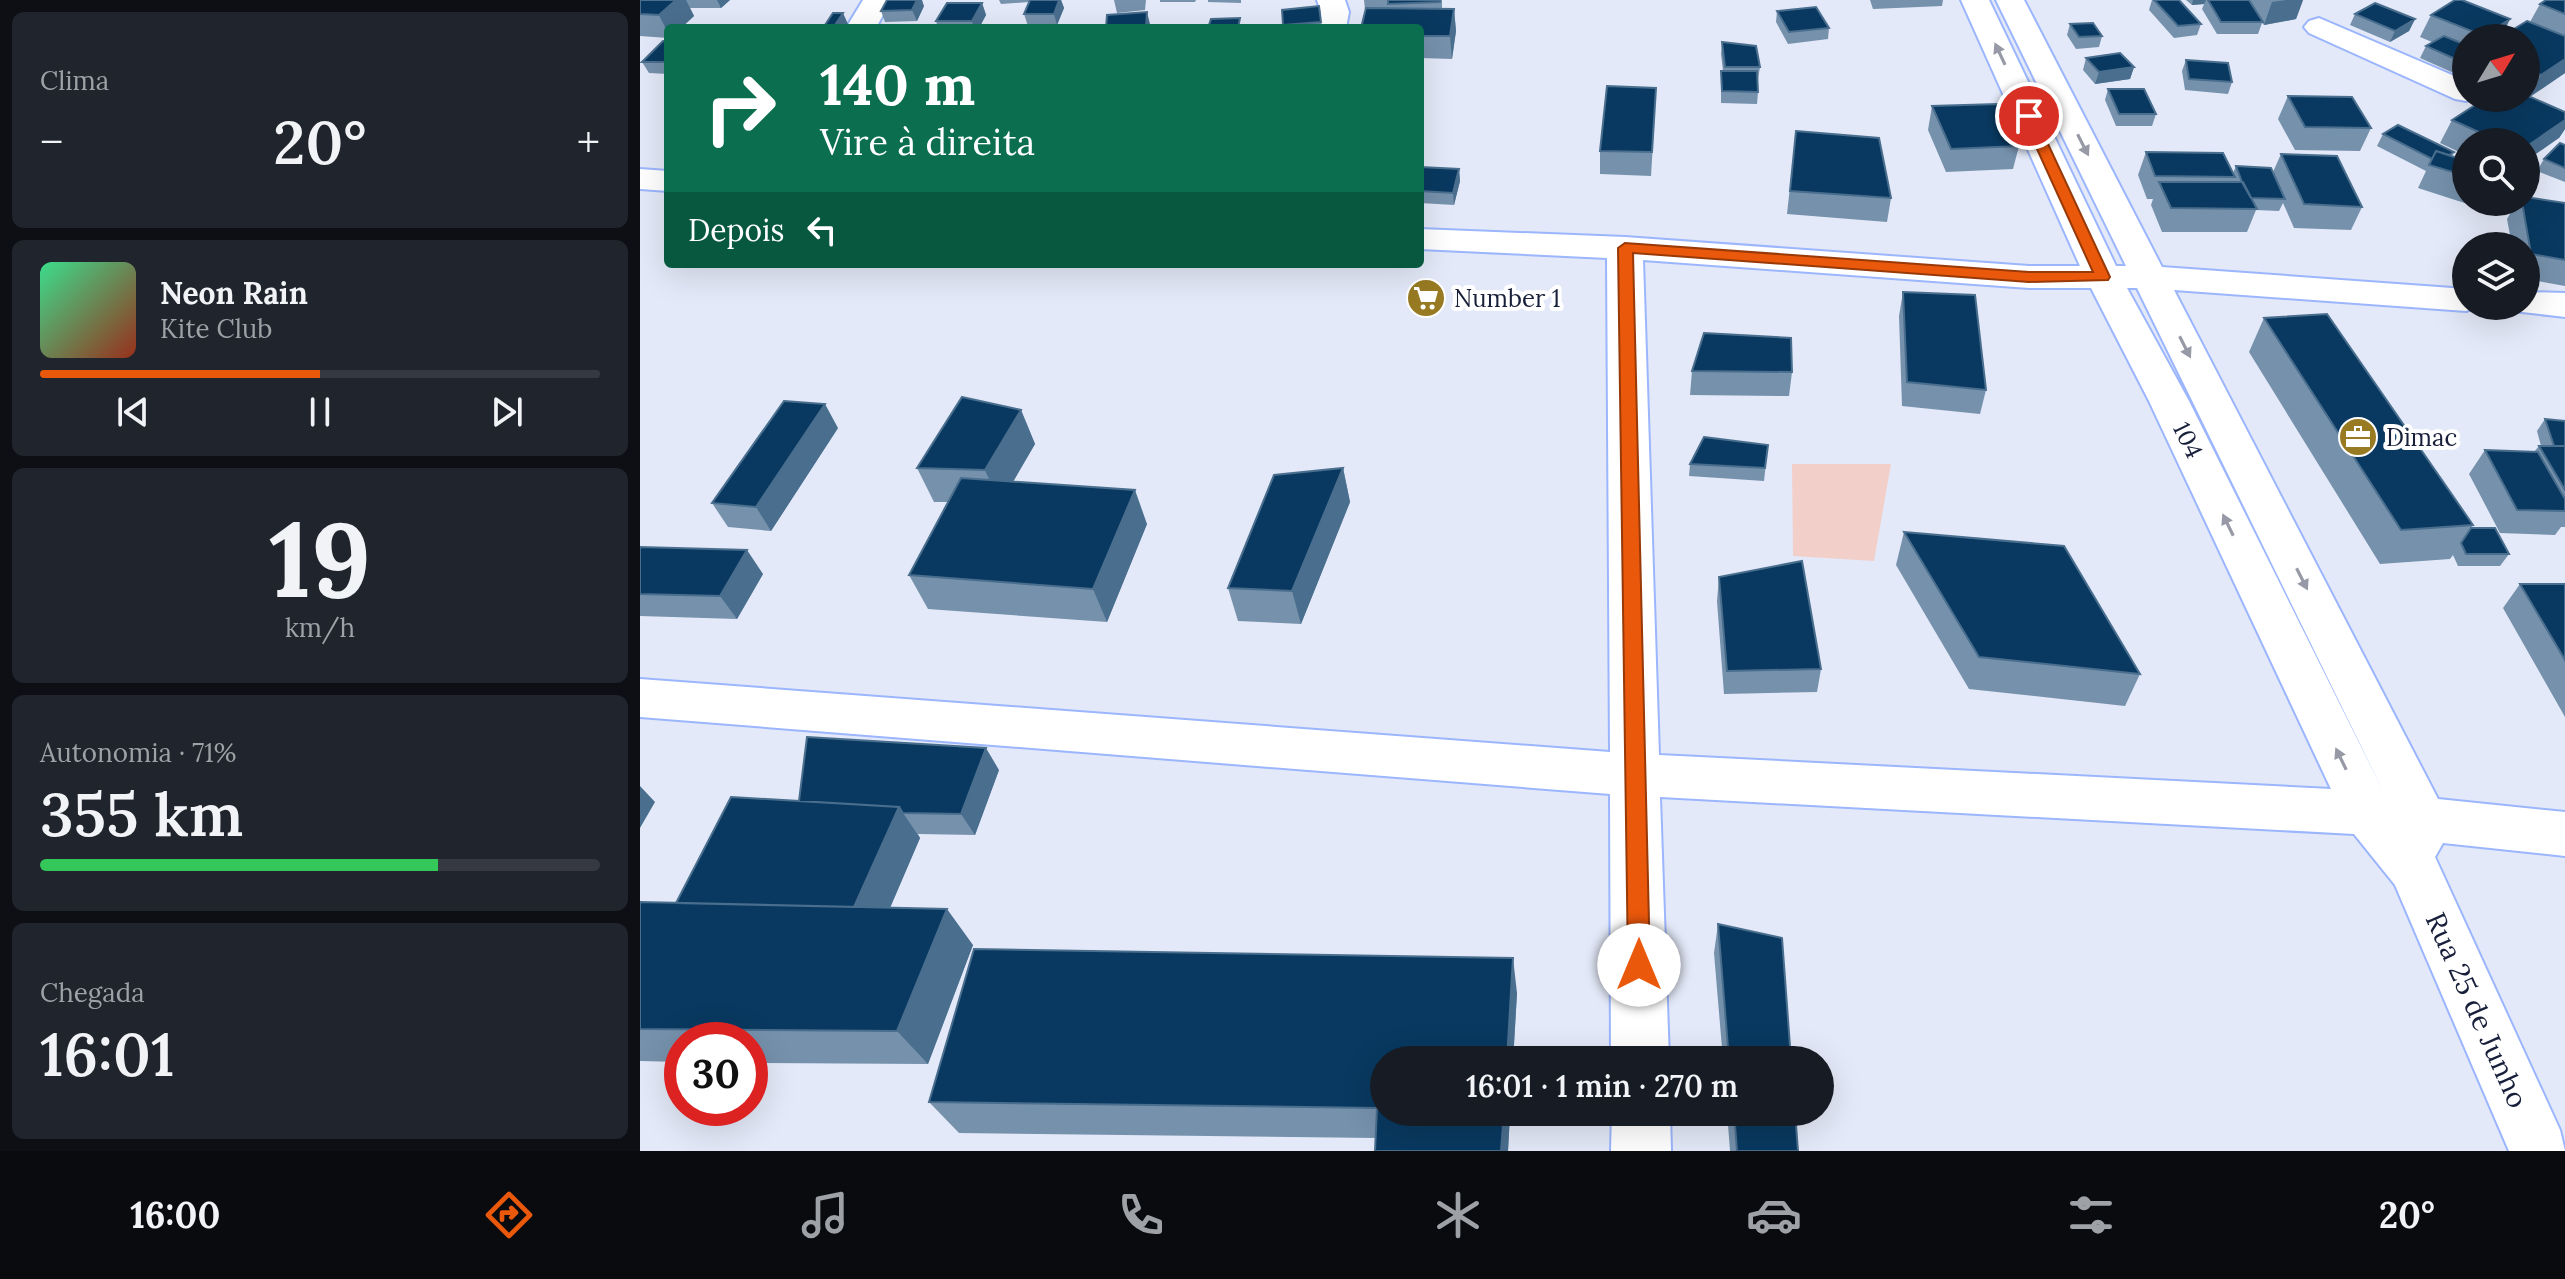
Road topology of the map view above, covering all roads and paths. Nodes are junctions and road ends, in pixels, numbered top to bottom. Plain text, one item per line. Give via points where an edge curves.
1 (877, 0) edge
2 (1331, 0) edge
3 (1975, 0) edge
4 (2010, 0) edge
5 (863, 24) edge
6 (1332, 24) edge
7 (2319, 27) dead end
8 (2452, 86) edge
9 (640, 179) edge
10 (664, 181) edge
11 (1424, 239) edge
12 (1625, 248) junction
13 (2103, 277) junction
14 (2150, 277) junction
15 (2452, 299) edge
16 (2540, 304) edge
17 (2565, 305) edge
18 (640, 698) edge
19 (1637, 775) junction
20 (2367, 813) junction
21 (2565, 834) edge
22 (2418, 844) junction
23 (1640, 1046) edge
24 (1641, 1126) edge
25 (1641, 1151) edge
26 (2539, 1151) edge

1 - 5 street
2 - 6 street
13 -> 3 street, 104
4 -> 14 street, Rua 25 de Junho
7 - 8 street
9 - 10 street
11 - 12 street
12 - 13 street via 2029,277
12 - 19 street
13 - 14 street
20 -> 13 street, 104 via 2169,401
14 - 15 street
14 -> 22 street, Rua 25 de Junho
16 - 17 street
18 - 19 street
19 - 20 street
19 - 23 street
20 - 22 street
21 - 22 street
22 - 26 street, Rua 25 de Junho
24 - 25 street

